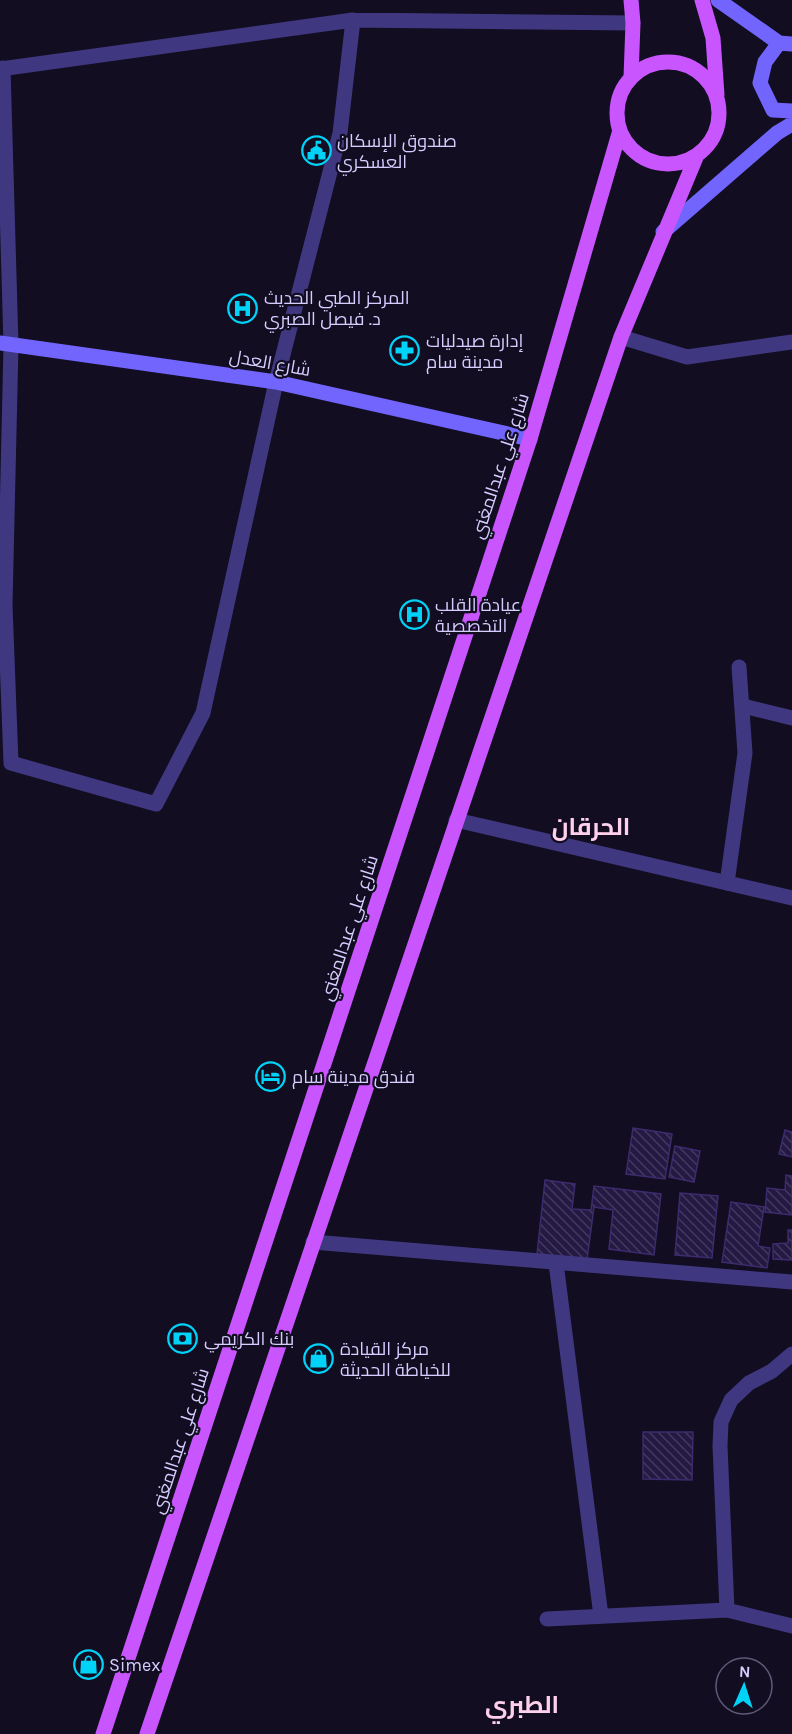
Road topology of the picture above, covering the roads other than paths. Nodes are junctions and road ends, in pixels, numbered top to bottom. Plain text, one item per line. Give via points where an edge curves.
1 (631, 0) edge
2 (702, 0) edge
3 (718, 0) edge
4 (353, 20) junction
5 (633, 23) junction
6 (785, 43) edge
7 (1, 69) edge
8 (631, 77) junction
9 (718, 101) junction
10 (792, 111) edge
11 (792, 124) edge
12 (620, 130) junction
13 (697, 155) junction
14 (663, 232) junction
15 (621, 337) junction
16 (792, 342) edge
17 (5, 344) edge
18 (276, 382) junction
19 (530, 440) junction
20 (739, 668) dead end
21 (743, 706) junction
22 (792, 718) edge
23 (456, 820) junction
24 (727, 883) junction
25 (792, 898) edge
26 (314, 1242) junction
27 (556, 1263) junction
28 (792, 1282) edge
29 (792, 1354) edge
30 (727, 1610) junction
31 (601, 1616) junction
32 (547, 1619) dead end
33 (792, 1626) edge
34 (103, 1734) edge
35 (147, 1734) edge

1 - 5 main road
2 - 9 main road via 713,38
3 - 6 street
4 - 5 street
4 - 7 street
4 - 18 street via 340,133
5 - 8 main road
6 - 10 street via 765,62 760,83 772,110
7 - 17 street
8 - 9 main road via 654,64 681,64 705,77
8 - 12 main road via 617,102
9 - 13 main road via 716,131
11 - 14 street
12 - 13 main road via 632,149 652,161 668,164
12 - 19 main road, شارع علي عبدالمغني
13 - 14 main road
14 - 15 main road
15 - 16 street via 687,357
15 - 23 main road
17 - 18 street, شارع العدل
17 - 18 street via 5,605 11,763 156,804 203,713
18 - 19 street, شارع العدل
19 - 34 main road, شارع علي عبدالمغني
20 - 21 street
21 - 22 street
21 - 24 street via 745,753
23 - 24 street
23 - 26 main road
24 - 25 street
26 - 27 street
26 - 35 main road
27 - 28 street
27 - 31 street
29 - 30 street via 749,1383 731,1400 720,1422
30 - 31 street
30 - 33 street
31 - 32 street

